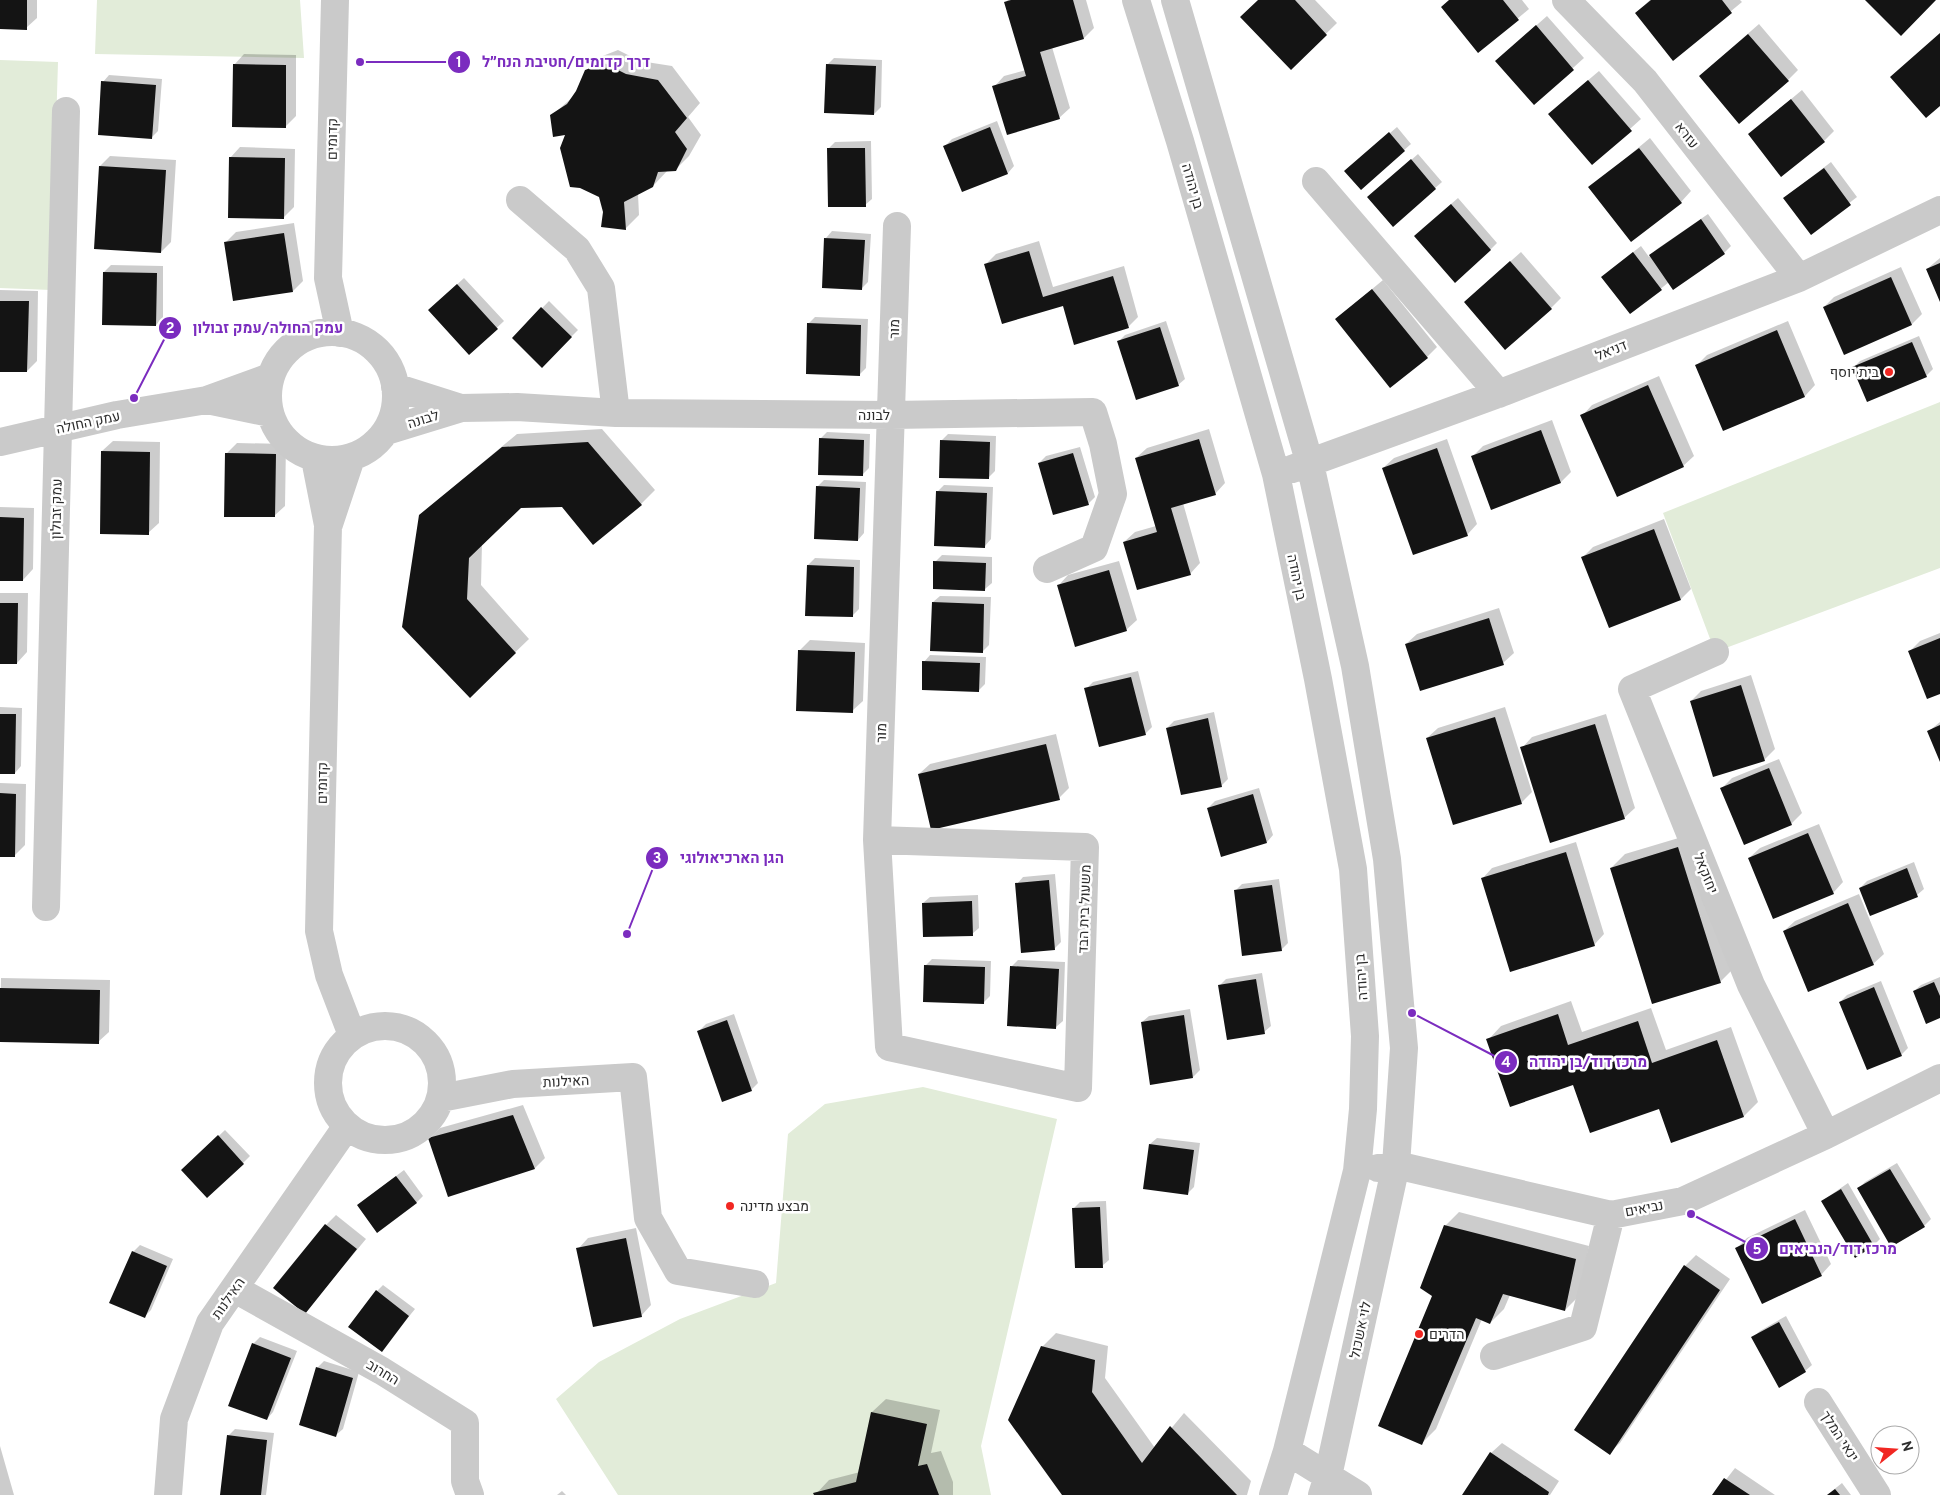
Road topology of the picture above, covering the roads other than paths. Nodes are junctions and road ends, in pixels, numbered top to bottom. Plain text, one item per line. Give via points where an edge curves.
1 (335, 0) edge
2 (1136, 0) edge
3 (1175, 0) edge
4 (1566, 0) edge
5 (66, 111) dead end
6 (1316, 181) dead end
7 (520, 200) dead end
8 (1940, 210) edge
9 (897, 226) dead end
10 (328, 278) junction
11 (1799, 278) junction
12 (340, 332) junction
13 (307, 337) junction
14 (270, 377) junction
15 (395, 387) junction
16 (1498, 394) junction
17 (206, 400) junction
18 (461, 408) junction
19 (270, 413) junction
20 (616, 413) junction
21 (891, 415) junction
22 (58, 428) junction
23 (386, 431) junction
24 (0, 442) edge
25 (352, 458) junction
26 (315, 459) junction
27 (1310, 464) junction
28 (1276, 474) junction
29 (328, 525) junction
30 (1046, 569) dead end
31 (1715, 652) dead end
32 (877, 840) junction
33 (46, 907) dead end
34 (352, 1035) junction
35 (1940, 1078) edge
36 (1078, 1088) joint
37 (441, 1098) junction
38 (347, 1126) junction
39 (1826, 1135) junction
40 (1396, 1165) junction
41 (1357, 1171) junction
42 (1611, 1215) junction
43 (755, 1284) dead end
44 (235, 1289) junction
45 (1494, 1356) dead end
46 (1818, 1402) dead end
47 (1288, 1451) junction
48 (1325, 1485) edge
49 (168, 1495) edge
50 (470, 1495) edge
51 (1273, 1495) edge
52 (1358, 1495) edge
53 (1877, 1495) edge

1 - 10 street, קדומים
2 - 28 street, בן יהודה
3 - 27 street
4 - 11 street, עזרא via 1645,81
5 - 22 street, עמק זבולון
6 - 16 street
7 - 20 street via 576,249 601,288
8 - 11 street, דניאל
9 - 21 street, מור
10 - 12 street, קדומים
10 - 13 street, קדומים
11 - 16 street, דניאל
12 - 13 street
12 - 15 street via 360,338 377,350 389,367
13 - 14 street via 291,346 278,360
14 - 17 street, עמק החולה
14 - 19 street
15 - 18 street, לבונה
15 - 23 street via 394,410
16 - 27 street, דניאל
17 - 19 street, עמק החולה
17 - 22 street, עמק החולה
18 - 20 street, לבונה via 517,407
18 - 23 street, לבונה
19 - 26 street via 286,442
20 - 21 street, לבונה
21 - 30 street, לבונה via 1093,412 1113,494 1094,548
21 - 32 street, מור
22 - 24 street, עמק החולה
22 - 33 street, עמק זבולון
23 - 25 street via 371,447
25 - 26 street via 334,461
25 - 29 street, קדומים
26 - 29 street, קדומים
27 - 28 street, דניאל
27 - 40 street via 1355,666 1387,859 1404,1048
28 - 41 street, בן יהודה via 1318,678 1352,869 1365,1036
29 - 34 street, קדומים via 319,931 329,975
31 - 39 street, יחזקאל via 1632,689 1751,985
32 - 36 street, מור via 889,1047
32 - 36 street, משעול בית הבד via 1085,847
34 - 37 street via 373,1026 393,1026 415,1033 430,1046 438,1059 443,1078
34 - 38 street via 338,1050 328,1078 330,1098 338,1116
35 - 39 street, נביאים
37 - 38 street via 431,1118 401,1138 382,1140 364,1136
37 - 43 street, האילנות via 513,1084 633,1077 648,1218 678,1271
38 - 44 street, האילנות
39 - 42 street, נביאים via 1684,1201
40 - 41 street, נביאים
40 - 42 street, נביאים
40 - 48 street, לוי אשכול
41 - 47 street
42 - 45 street via 1583,1327
44 - 49 street, האילנות via 210,1323 174,1420
44 - 50 street, החרוב via 382,1371 465,1423 465,1481
46 - 53 street, ינאי המלך
47 - 48 street
47 - 51 street
48 - 52 street

